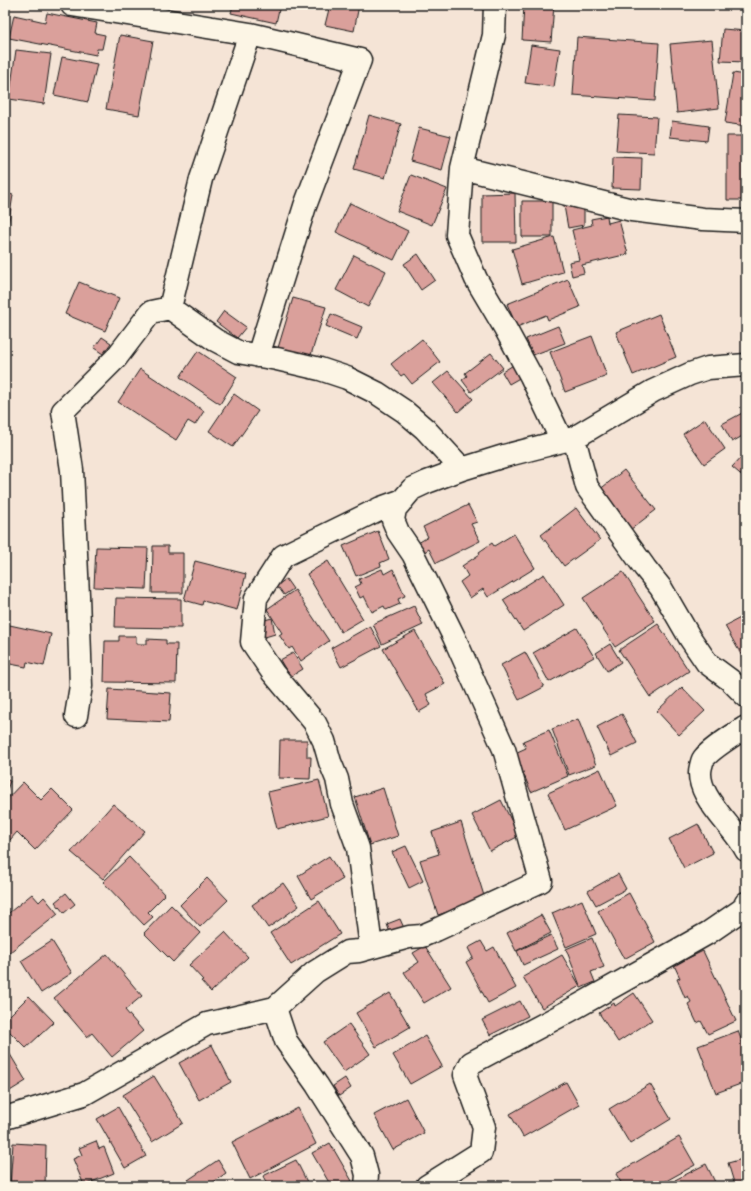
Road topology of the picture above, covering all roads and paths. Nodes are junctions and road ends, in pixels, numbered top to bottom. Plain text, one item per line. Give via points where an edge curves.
1 (72, 5) edge
2 (495, 5) edge
3 (250, 34) junction
4 (462, 168) junction
5 (746, 221) edge
6 (170, 308) junction
7 (258, 356) junction
8 (746, 365) edge
9 (568, 439) junction
10 (462, 469) junction
11 (403, 500) junction
12 (746, 696) edge
13 (76, 716) dead end
14 (746, 727) edge
15 (746, 850) edge
16 (746, 903) edge
17 (371, 947) junction
18 (275, 1008) junction
19 (5, 1118) edge
20 (366, 1186) edge
21 (427, 1186) edge

1 - 3 street
2 - 4 street via 494,36
3 - 6 street via 201,179
3 - 7 street via 360,60 305,206
4 - 5 street via 632,210 703,219
4 - 9 street via 457,235 476,279
6 - 7 street via 215,340 238,352
6 - 13 street via 151,312 116,358 63,411 72,470 78,595 81,686
7 - 10 street via 320,369 347,378 377,393 404,410
8 - 9 street via 708,368 690,374 652,391
9 - 10 street
9 - 12 street via 587,487 662,588 707,663
10 - 11 street via 412,489
11 - 17 street via 283,556 256,598 252,642 273,673 315,723 324,741 358,848
11 - 17 street via 395,509 393,520 413,554 454,637 504,749 541,882 422,936
14 - 15 street via 710,752 703,759 700,771 702,785 712,804 742,841
16 - 21 street via 743,909 708,933 471,1063 465,1075 484,1127 481,1152
17 - 18 street via 347,952 315,972
18 - 19 street via 207,1024 84,1094
18 - 20 street via 286,1041 362,1156 367,1175

